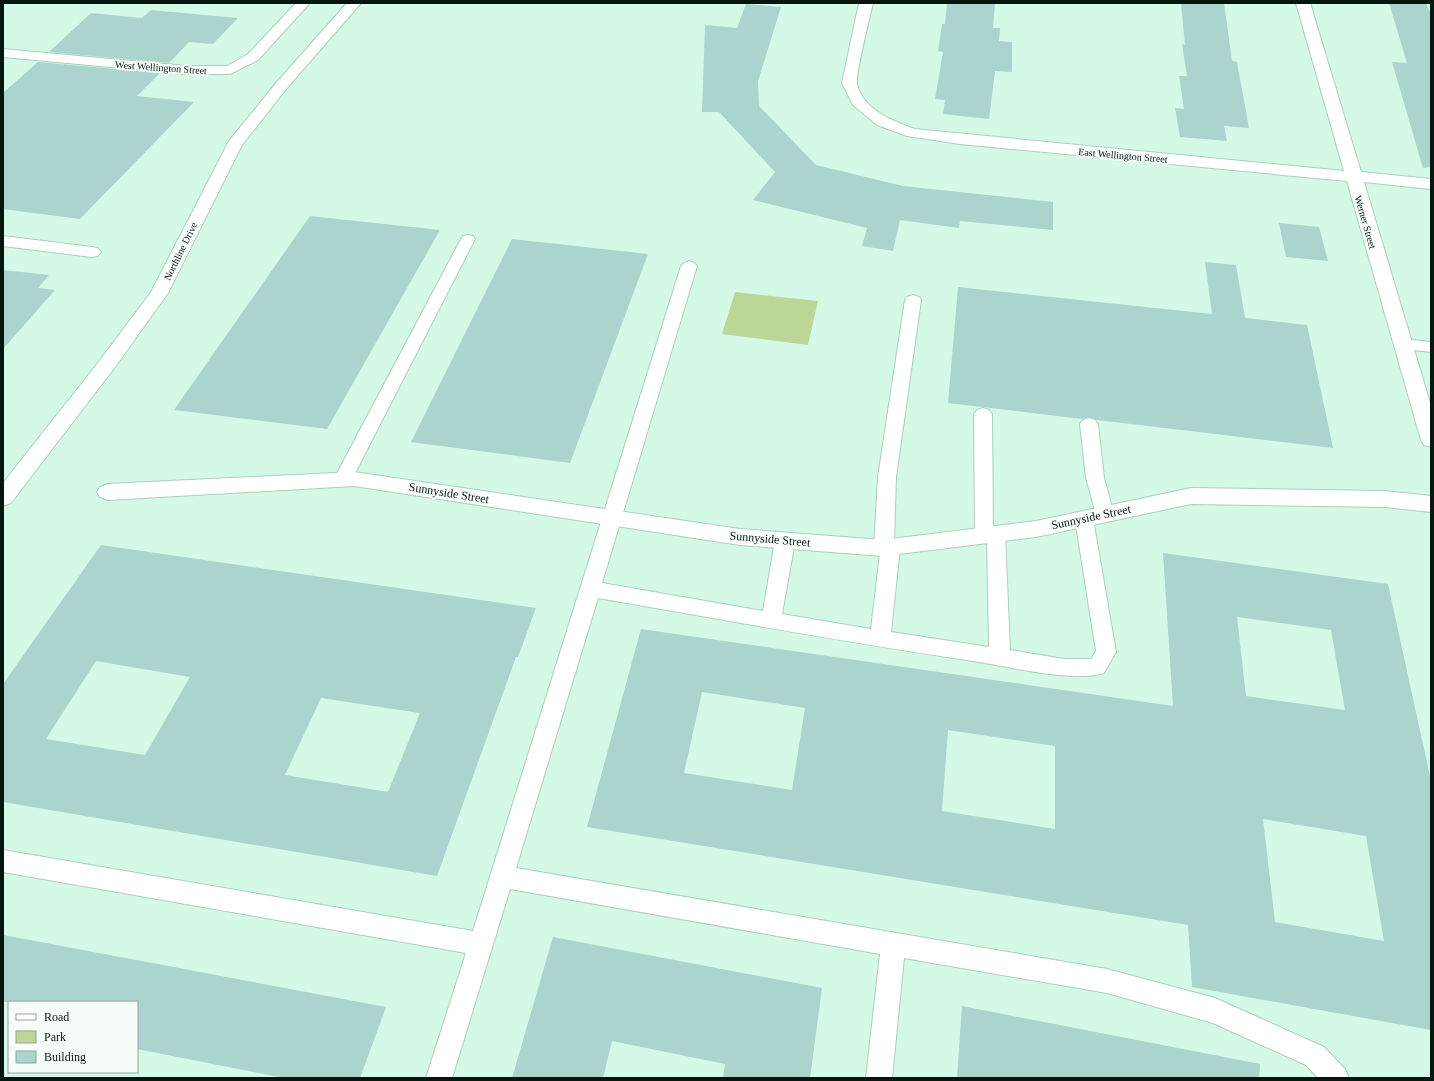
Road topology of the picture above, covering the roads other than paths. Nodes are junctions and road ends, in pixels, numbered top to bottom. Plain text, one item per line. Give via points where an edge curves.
1 (354, 3) edge
2 (866, 3) edge
3 (1303, 3) edge
4 (300, 6) edge
5 (3, 53) edge
6 (1353, 176) junction
7 (1431, 184) edge
8 (468, 239) dead end
9 (3, 241) edge
10 (92, 252) dead end
11 (689, 266) dead end
12 (913, 300) dead end
13 (1402, 344) junction
14 (1431, 347) edge
15 (983, 414) dead end
16 (1089, 424) dead end
17 (1431, 440) edge
18 (343, 478) junction
19 (108, 492) dead end
20 (3, 498) edge
21 (1431, 504) edge
22 (1105, 514) junction
23 (613, 518) junction
24 (1084, 519) junction
25 (990, 535) junction
26 (785, 541) junction
27 (887, 547) junction
28 (591, 589) junction
29 (771, 620) junction
30 (880, 639) junction
31 (1000, 657) junction
32 (3, 860) edge
33 (502, 878) junction
34 (481, 944) junction
35 (893, 945) junction
36 (439, 1078) edge
37 (879, 1078) edge
38 (1336, 1078) edge

1 - 20 street, Northline Drive via 282,85 235,144 159,293
2 - 6 street, East Wellington Street via 849,83 858,102 882,122 912,133
3 - 6 street, Werner Street
4 - 5 street, West Wellington Street via 253,57 230,70 186,70
6 - 7 street, East Wellington Street
6 - 13 street, Werner Street
8 - 18 lane
9 - 10 street
11 - 23 lane
12 - 27 lane via 888,477
13 - 14 lane
13 - 17 street, Werner Street
15 - 25 lane
16 - 22 lane via 1095,478
18 - 19 street, Sunnyside Street
18 - 23 street, Sunnyside Street
21 - 22 street, Sunnyside Street via 1385,499 1191,496
22 - 24 street, Sunnyside Street
23 - 26 street, Sunnyside Street
23 - 28 lane
24 - 25 street, Sunnyside Street
24 - 31 lane via 1106,652 1097,667 1064,667
25 - 27 street, Sunnyside Street
25 - 31 lane
26 - 27 street, Sunnyside Street
26 - 29 lane
27 - 30 lane
28 - 29 lane
28 - 33 lane
29 - 30 lane
30 - 31 lane
32 - 34 lane
33 - 34 lane
33 - 35 lane
34 - 36 lane
35 - 37 lane
35 - 38 lane via 1107,981 1215,1011 1315,1056

